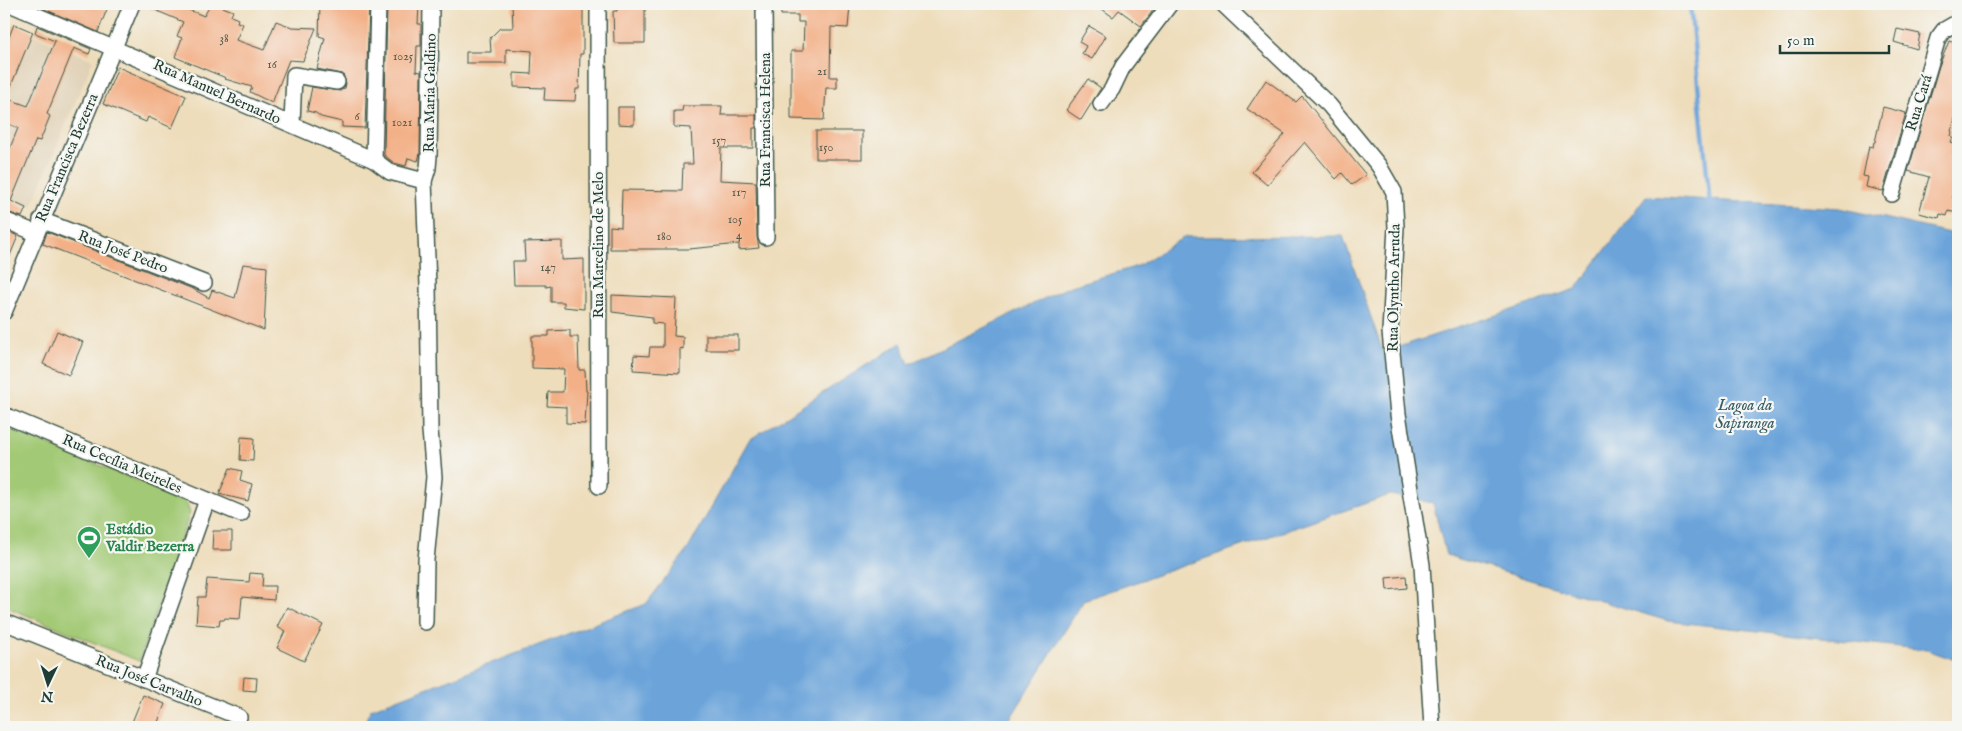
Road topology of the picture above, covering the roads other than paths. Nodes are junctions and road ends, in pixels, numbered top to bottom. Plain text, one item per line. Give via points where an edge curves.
1 (10, 4) edge
2 (132, 4) edge
3 (378, 4) edge
4 (431, 4) edge
5 (598, 4) edge
6 (764, 4) edge
7 (1170, 4) edge
8 (1223, 4) edge
9 (1958, 22) edge
10 (114, 47) junction
11 (337, 82) dead end
12 (1101, 104) dead end
13 (292, 124) junction
14 (374, 160) junction
15 (424, 181) junction
16 (1892, 194) dead end
17 (4, 220) edge
18 (38, 226) junction
19 (766, 237) dead end
20 (204, 283) dead end
21 (4, 312) edge
22 (4, 415) edge
23 (599, 486) dead end
24 (207, 500) junction
25 (241, 514) dead end
26 (4, 622) edge
27 (425, 622) dead end
28 (144, 679) junction
29 (239, 717) dead end
30 (1432, 727) edge

1 - 10 street, Rua Manuel Bernardo
2 - 10 street, Rua Francisca Bezerra
3 - 14 street
4 - 15 street, Rua Maria Galdino via 429,156
5 - 23 street, Rua Marcelino de Melo
6 - 19 street, Rua Francisca Helena
7 - 12 street via 1124,66
8 - 30 street, Rua Olyntho Arruda via 1329,105 1370,153 1392,188 1396,227 1390,332 1398,414 1422,565
9 - 16 street, Rua Cará via 1938,38
10 - 13 street, Rua Manuel Bernardo
10 - 18 street, Rua Francisca Bezerra
11 - 13 street via 294,75
13 - 14 street, Rua Manuel Bernardo
14 - 15 street, Rua Manuel Bernardo via 390,172
15 - 27 street, Rua Maria Galdino via 434,477 426,560
17 - 18 street, Rua José Pedro
18 - 20 street, Rua José Pedro
18 - 21 street, Rua Francisca Bezerra
22 - 24 street, Rua Cecília Meireles
24 - 25 street, Rua Cecília Meireles
24 - 28 street
26 - 28 street, Rua José Carvalho
28 - 29 street, Rua José Carvalho

